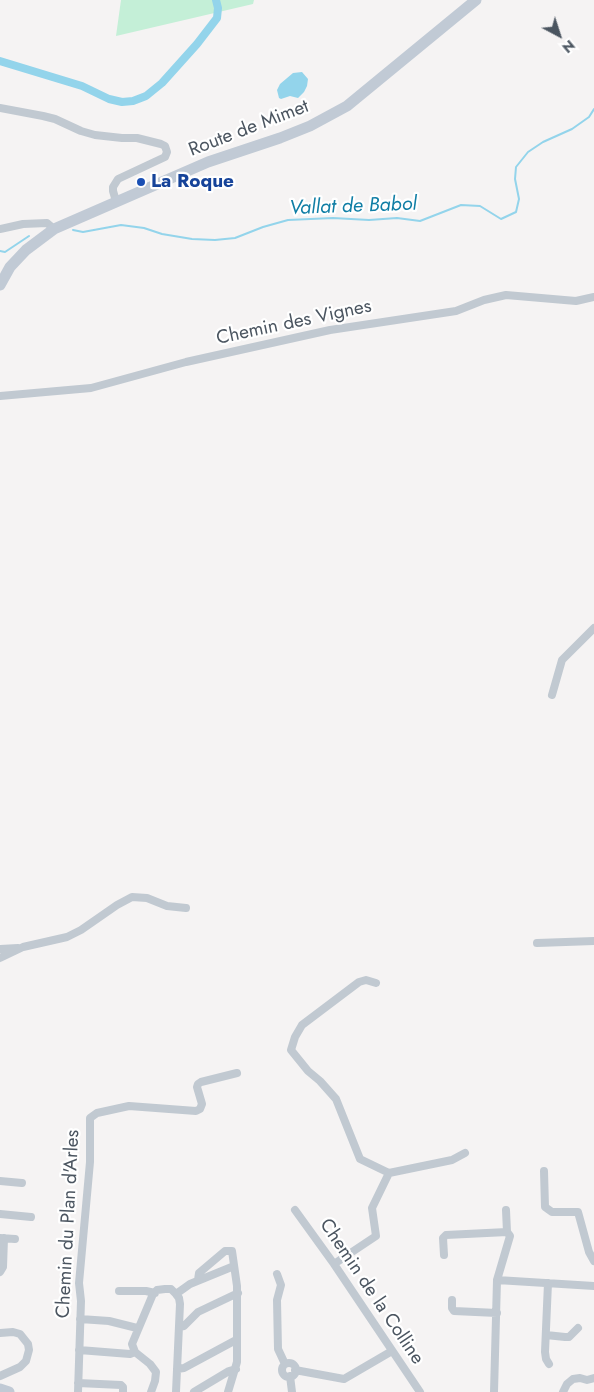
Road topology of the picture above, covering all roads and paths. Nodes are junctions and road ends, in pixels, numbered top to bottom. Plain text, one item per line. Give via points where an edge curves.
1 (476, 0) edge
2 (0, 108) edge
3 (116, 201) junction
4 (54, 228) junction
5 (0, 229) edge
6 (0, 285) edge
7 (594, 297) edge
8 (0, 396) edge
9 (594, 628) edge
10 (552, 695) dead end
11 (186, 908) dead end
12 (594, 941) edge
13 (537, 944) dead end
14 (23, 947) junction
15 (0, 949) edge
16 (0, 958) edge
17 (376, 983) dead end
18 (237, 1073) dead end
19 (465, 1153) dead end
20 (544, 1171) dead end
21 (389, 1173) junction
22 (0, 1181) edge
23 (22, 1182) dead end
24 (295, 1210) dead end
25 (506, 1210) dead end
26 (0, 1214) edge
27 (31, 1217) dead end
28 (508, 1234) junction
29 (2, 1238) edge
30 (16, 1239) dead end
31 (444, 1255) dead end
32 (594, 1261) edge
33 (334, 1264) junction
34 (234, 1266) junction
35 (0, 1272) edge
36 (277, 1274) dead end
37 (198, 1280) junction
38 (497, 1280) junction
39 (548, 1283) junction
40 (594, 1286) edge
41 (119, 1291) dead end
42 (155, 1293) junction
43 (238, 1293) junction
44 (176, 1294) junction
45 (452, 1300) dead end
46 (497, 1312) junction
47 (80, 1319) junction
48 (179, 1327) junction
49 (138, 1328) junction
50 (578, 1328) dead end
51 (0, 1333) edge
52 (546, 1335) junction
53 (236, 1340) junction
54 (79, 1350) junction
55 (392, 1351) junction
56 (134, 1352) junction
57 (550, 1364) dead end
58 (177, 1369) junction
59 (236, 1369) junction
60 (293, 1373) junction
61 (0, 1376) edge
62 (594, 1378) edge
63 (78, 1383) junction
64 (0, 1388) edge
65 (9, 1392) edge
66 (78, 1392) edge
67 (123, 1392) edge
68 (151, 1392) edge
69 (176, 1392) edge
70 (194, 1392) edge
71 (228, 1392) edge
72 (292, 1392) edge
73 (420, 1392) edge
74 (494, 1392) edge
75 (563, 1392) edge

1 - 3 main road, Route de Mimet via 347,106 330,116
2 - 3 street via 55,119 95,135 137,138 165,146 167,152 162,160 118,179 113,191
3 - 4 main road, Route de Mimet
4 - 5 street via 47,223
4 - 6 main road, Route de Mimet via 26,250
7 - 8 street, Chemin des Vignes via 576,302 506,295 456,311 330,330 186,362 91,388
9 - 10 street via 562,660
11 - 14 street via 167,906 147,898 132,898 67,937
12 - 13 street
14 - 15 street
14 - 16 street
17 - 21 street via 360,982 302,1024 291,1050 336,1099 360,1158
18 - 47 street, Chemin du Plan d'Arles via 198,1084 202,1104 198,1111 129,1106 96,1113 90,1118 90,1162 79,1283
19 - 21 street via 452,1160
20 - 32 street via 545,1207 552,1212 578,1212
21 - 33 street via 372,1208 376,1236
22 - 23 street
24 - 33 street, Chemin de la Colline
25 - 28 street
26 - 27 street
28 - 31 street via 446,1235 443,1238
28 - 38 street
29 - 30 street
29 - 35 street via 3,1267
33 - 55 street, Chemin de la Colline
34 - 37 street
34 - 37 street via 233,1253 228,1250 199,1274
34 - 43 street
36 - 60 street via 281,1281 277,1300 278,1349 285,1364 291,1364
37 - 44 street
38 - 39 street
38 - 46 street
39 - 40 street
39 - 52 street
41 - 42 street
42 - 44 street via 165,1289
42 - 49 street
43 - 48 street via 198,1312
43 - 53 street
44 - 48 street via 180,1304
45 - 46 street via 454,1311
46 - 74 street
47 - 49 street
47 - 54 street, Chemin du Plan d'Arles
48 - 58 street
49 - 56 street via 132,1344
50 - 52 street via 565,1338
51 - 61 street via 20,1334 29,1350 20,1367
52 - 57 street via 546,1359
53 - 58 street
53 - 59 street
54 - 56 street
54 - 63 street, Chemin du Plan d'Arles
55 - 60 street via 344,1379
55 - 73 street, Chemin de la Colline
56 - 68 street via 156,1372
58 - 69 street
59 - 70 street
59 - 71 street
60 - 72 street
62 - 75 street via 573,1379
63 - 66 street, Chemin du Plan d'Arles
63 - 67 street via 121,1385
64 - 65 main road

